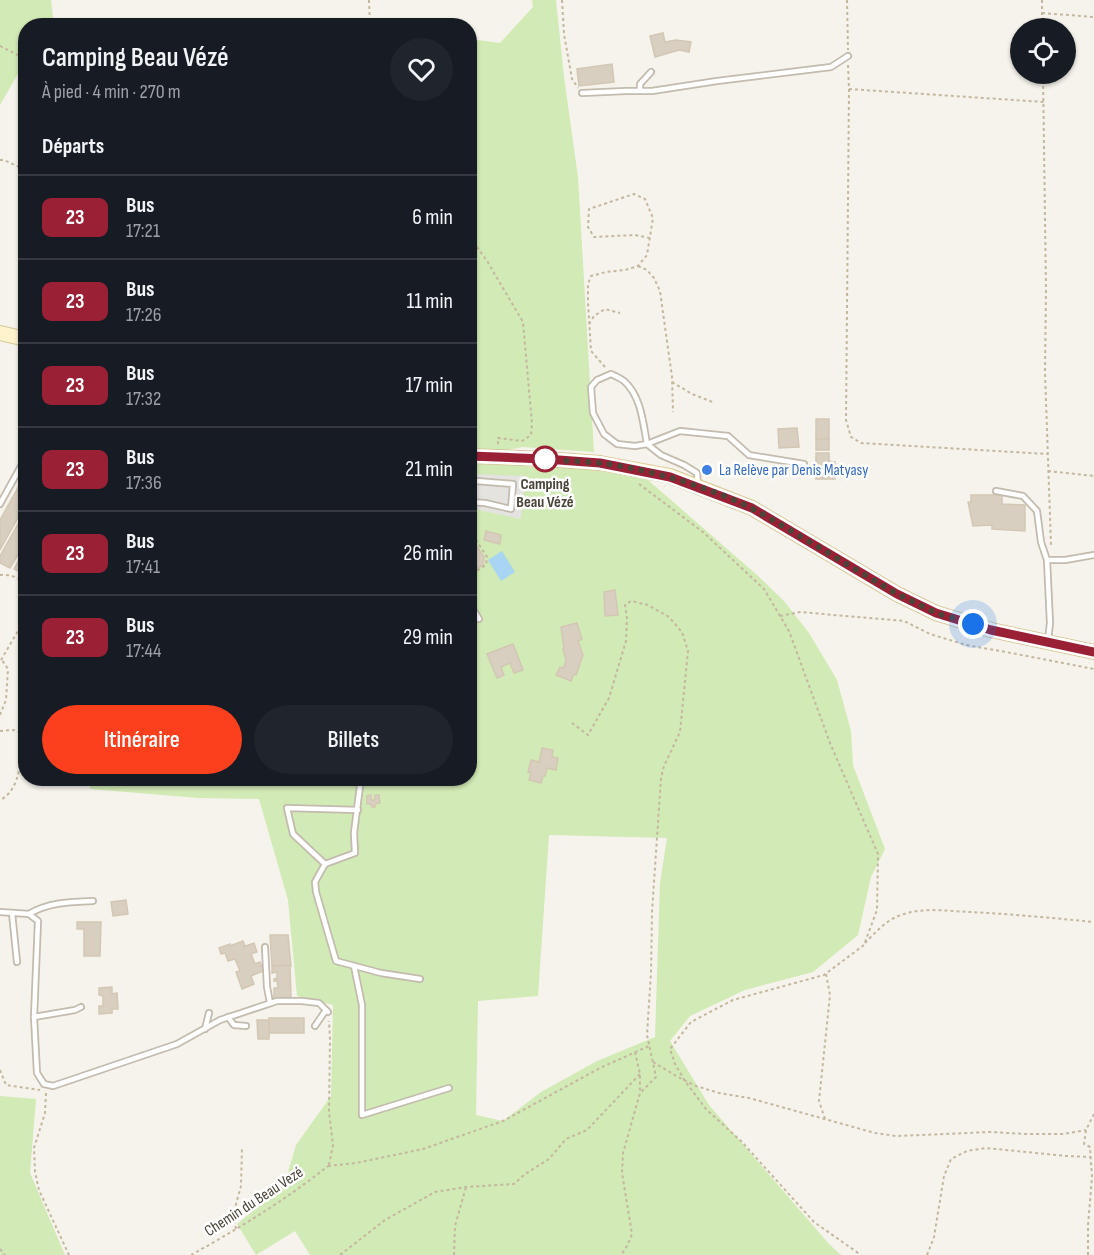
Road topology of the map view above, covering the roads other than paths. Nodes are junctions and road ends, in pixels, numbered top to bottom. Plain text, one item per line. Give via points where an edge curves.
1 (848, 56) road end
2 (651, 72) dead end
3 (640, 91) junction
4 (582, 93) road end
5 (0, 333) edge
6 (18, 337) edge
7 (647, 444) junction
8 (477, 456) edge
9 (804, 464) dead end
10 (18, 471) edge
11 (477, 481) edge
12 (698, 487) junction
13 (996, 491) dead end
14 (477, 502) edge
15 (0, 504) edge
16 (1094, 555) edge
17 (1047, 560) junction
18 (477, 616) edge
19 (479, 619) dead end
20 (1048, 643) junction
21 (1094, 652) edge
22 (360, 786) edge
23 (357, 810) junction
24 (325, 864) junction
25 (93, 901) dead end
26 (0, 912) edge
27 (12, 913) junction
28 (29, 914) junction
29 (265, 947) dead end
30 (17, 962) dead end
31 (354, 966) junction
32 (420, 979) dead end
33 (270, 1003) junction
34 (81, 1007) dead end
35 (209, 1013) dead end
36 (34, 1017) junction
37 (228, 1017) junction
38 (246, 1026) dead end
39 (315, 1026) dead end
40 (205, 1029) junction
41 (449, 1088) dead end

1 - 3 lane via 831,67
2 - 3 lane via 640,84
3 - 4 lane
5 - 6 main road
7 - 7 lane via 617,444 603,434 593,413 591,387 597,380 611,374 634,392
7 - 9 lane via 681,431 728,436 749,455
7 - 12 lane via 697,473
8 - 12 main road via 600,463 670,477
10 - 15 lane
11 - 14 lane via 513,484 511,509
12 - 20 main road via 752,508 936,613
13 - 17 lane via 1023,496 1037,511
16 - 17 lane
17 - 20 lane
18 - 19 lane
20 - 21 main road
22 - 23 lane
23 - 24 lane via 355,853
23 - 24 lane via 287,808 293,834
24 - 31 lane via 315,882 315,892 336,961
25 - 28 lane via 59,903
26 - 27 lane
27 - 28 lane
27 - 30 lane
28 - 36 lane via 38,921
29 - 33 lane
31 - 32 lane
31 - 41 lane via 362,1005 362,1115
33 - 37 lane
33 - 39 lane via 320,1004 327,1011
34 - 36 lane
35 - 40 lane
36 - 40 lane via 37,1073 44,1084 53,1086 177,1044
37 - 38 lane via 234,1025
37 - 40 lane

